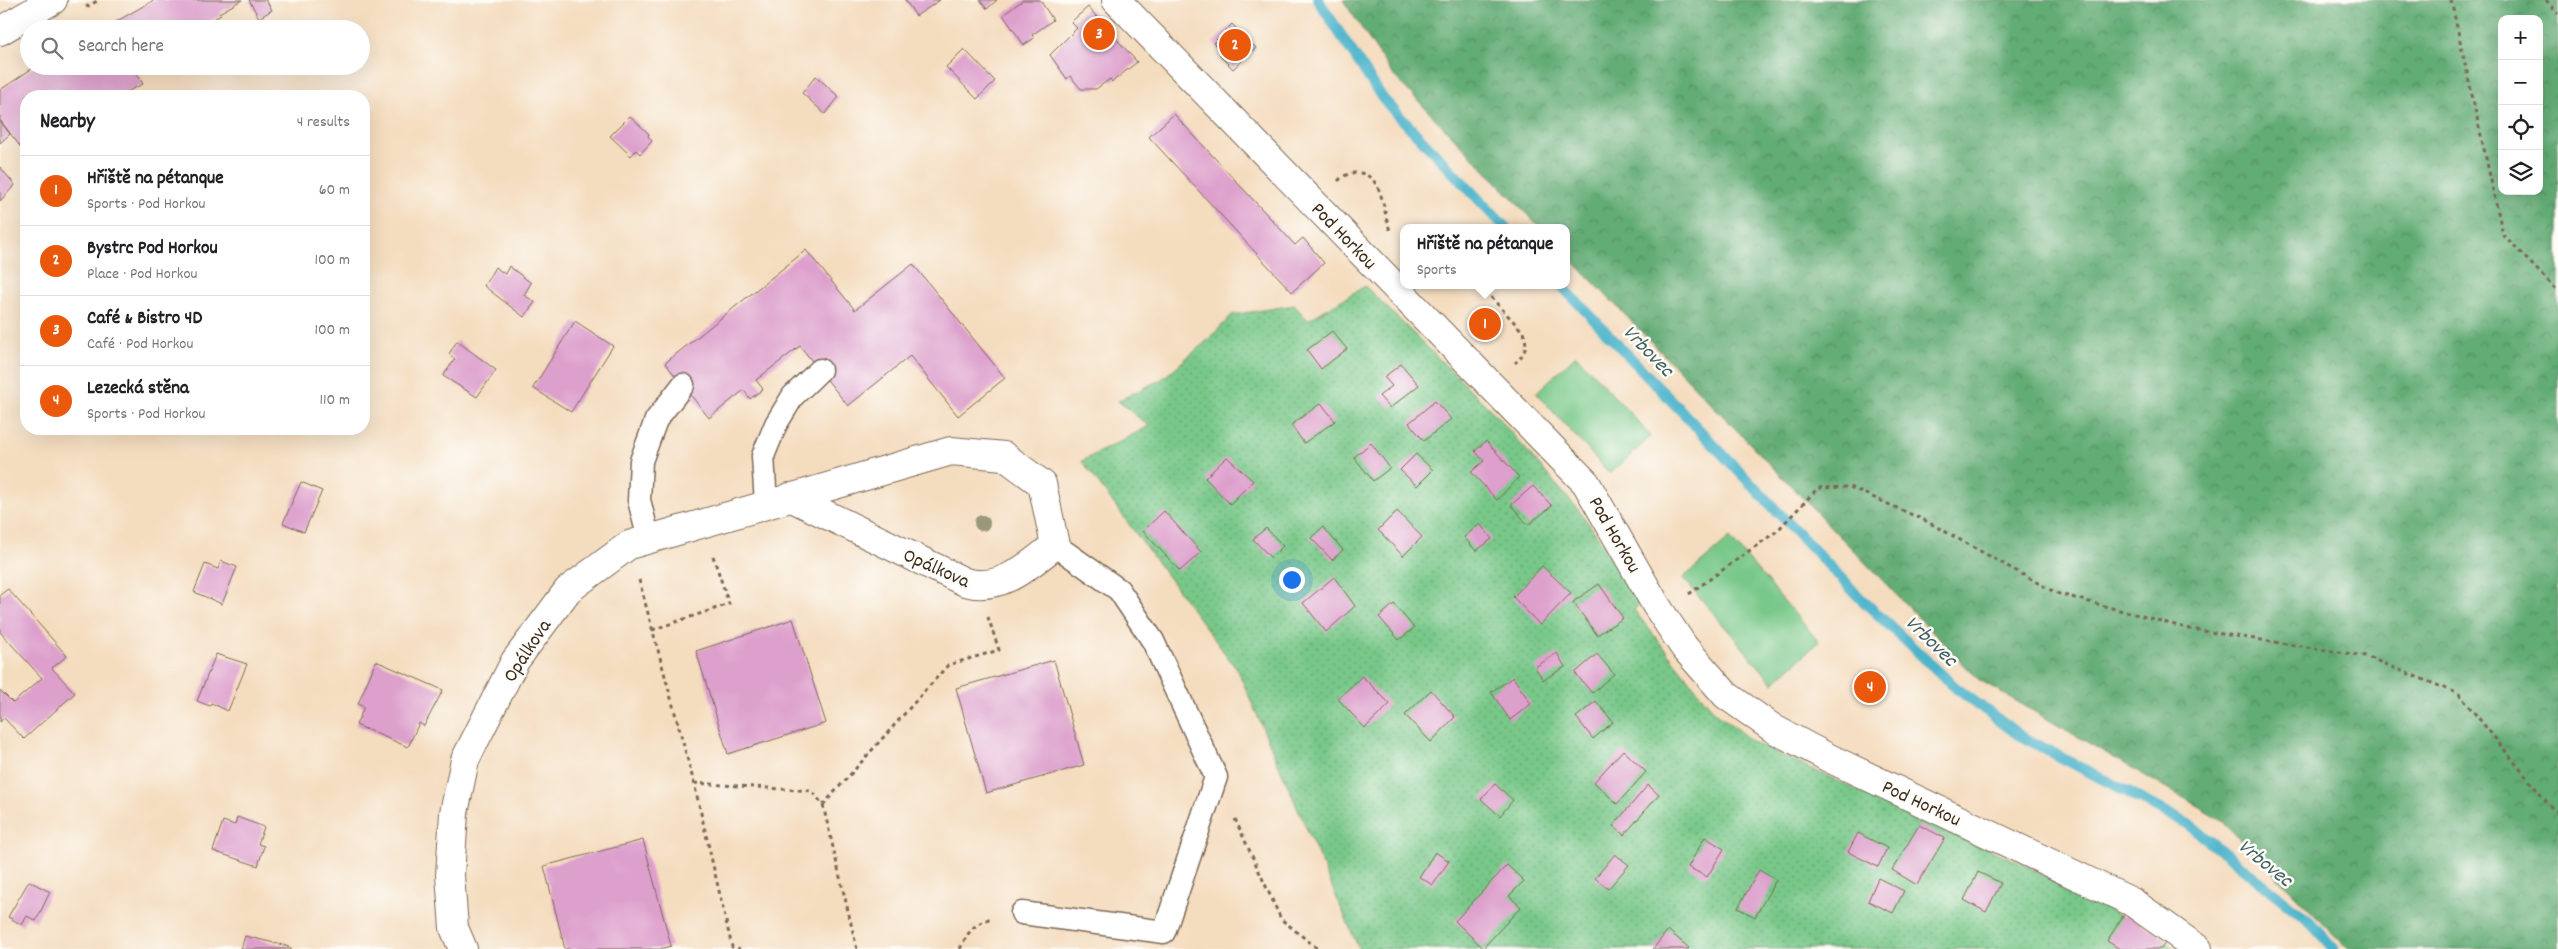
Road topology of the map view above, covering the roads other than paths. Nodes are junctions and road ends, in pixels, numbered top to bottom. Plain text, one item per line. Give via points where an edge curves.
1 (53, 0) edge
2 (1116, 0) edge
3 (0, 31) edge
4 (820, 370) dead end
5 (683, 385) dead end
6 (778, 500) junction
7 (639, 543) junction
8 (1055, 545) junction
9 (1022, 913) dead end
10 (463, 949) edge
11 (2198, 949) edge

1 - 3 street
2 - 11 street, Pod Horkou via 1586,482 1662,614 1684,647 1726,695 1774,729 1829,758 2132,902
4 - 6 lane via 792,396 763,456
5 - 7 lane via 656,420 641,461
6 - 7 street, Opálkova
6 - 8 street, Opálkova via 978,585 1015,576
6 - 8 street, Opálkova via 951,451 1004,456 1042,484
7 - 10 street, Opálkova via 568,590 515,660 465,760 454,813 450,875 454,928
8 - 9 lane via 1120,590 1153,641 1216,777 1164,932

